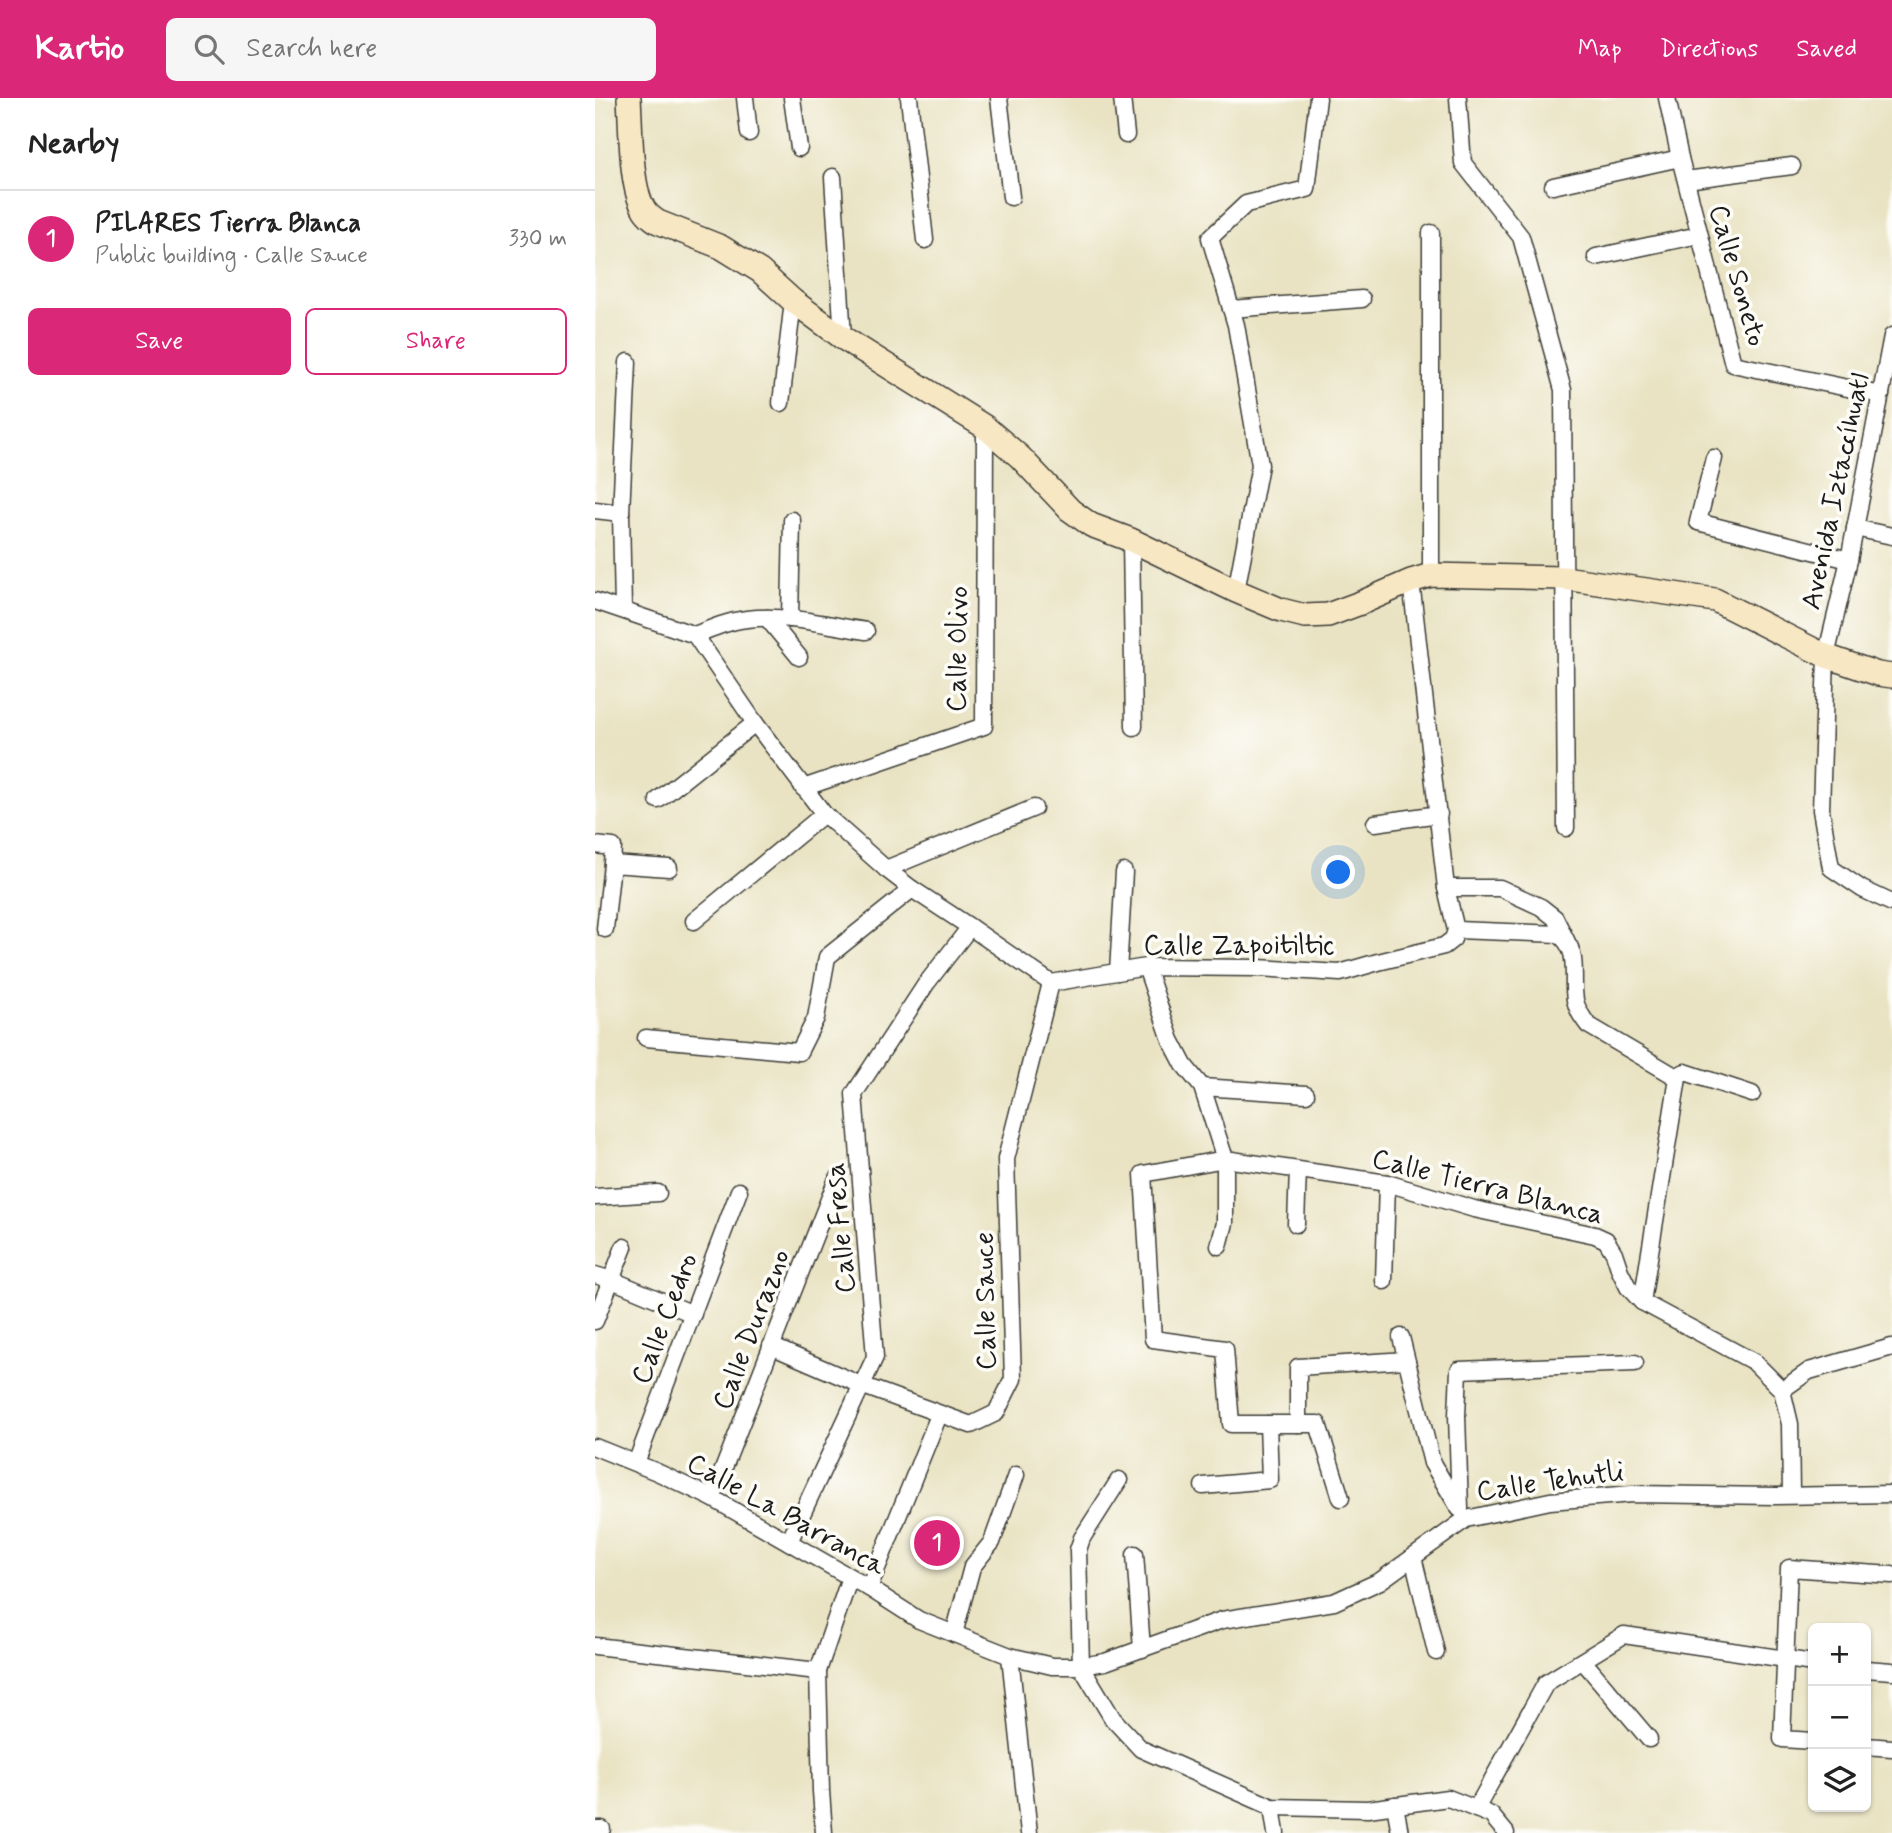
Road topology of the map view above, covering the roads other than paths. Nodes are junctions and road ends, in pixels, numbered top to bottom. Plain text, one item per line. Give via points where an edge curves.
1 (629, 98) edge
2 (745, 98) edge
3 (792, 98) edge
4 (909, 98) edge
5 (999, 98) edge
6 (1122, 98) edge
7 (1318, 98) edge
8 (1458, 98) edge
9 (1667, 98) edge
10 (749, 133) dead end
11 (1126, 135) dead end
12 (799, 148) dead end
13 (1680, 158) junction
14 (1792, 166) dead end
15 (833, 177) dead end
16 (1686, 180) junction
17 (1553, 186) dead end
18 (1011, 197) dead end
19 (1431, 233) dead end
20 (1699, 235) junction
21 (925, 240) dead end
22 (1596, 257) dead end
23 (1362, 299) dead end
24 (793, 301) junction
25 (1231, 309) junction
26 (1892, 337) edge
27 (843, 338) junction
28 (628, 362) dead end
29 (1881, 394) junction
30 (782, 403) dead end
31 (1884, 414) edge
32 (985, 427) junction
33 (1714, 458) dead end
34 (595, 510) edge
35 (621, 513) junction
36 (792, 520) dead end
37 (1855, 528) junction
38 (1892, 536) edge
39 (1131, 540) junction
40 (1849, 560) junction
41 (1421, 578) junction
42 (1564, 578) junction
43 (1236, 591) junction
44 (595, 601) edge
45 (623, 610) junction
46 (767, 618) junction
47 (790, 619) junction
48 (866, 631) dead end
49 (695, 635) junction
50 (1826, 656) junction
51 (799, 657) dead end
52 (1892, 676) edge
53 (755, 723) junction
54 (1134, 727) dead end
55 (803, 788) junction
56 (658, 800) dead end
57 (1034, 808) dead end
58 (824, 814) junction
59 (1439, 814) junction
60 (1375, 823) dead end
61 (1566, 828) dead end
62 (595, 845) edge
63 (612, 864) junction
64 (669, 868) dead end
65 (886, 869) junction
66 (1124, 872) dead end
67 (1446, 888) junction
68 (912, 889) junction
69 (1892, 903) edge
70 (694, 921) dead end
71 (970, 927) junction
72 (605, 929) dead end
73 (1457, 930) junction
74 (1566, 940) junction
75 (1146, 967) junction
76 (1118, 972) junction
77 (1051, 984) junction
78 (646, 1038) dead end
79 (1678, 1078) junction
80 (1202, 1087) junction
81 (1306, 1094) dead end
82 (1752, 1094) dead end
83 (1226, 1159) junction
84 (1298, 1170) junction
85 (837, 1179) dead end
86 (1387, 1183) junction
87 (739, 1191) dead end
88 (658, 1193) dead end
89 (595, 1197) edge
90 (1296, 1224) dead end
91 (1219, 1246) dead end
92 (624, 1247) dead end
93 (595, 1275) edge
94 (611, 1280) junction
95 (1384, 1281) dead end
96 (1642, 1302) junction
97 (693, 1314) junction
98 (595, 1321) edge
99 (1401, 1338) dead end
100 (771, 1346) junction
101 (1892, 1347) edge
102 (1406, 1360) junction
103 (1635, 1363) dead end
104 (861, 1385) junction
105 (1782, 1390) junction
106 (939, 1415) junction
107 (1268, 1424) junction
108 (1298, 1424) junction
109 (595, 1447) edge
110 (636, 1464) junction
111 (1016, 1475) dead end
112 (1119, 1480) dead end
113 (1203, 1486) dead end
114 (1791, 1494) junction
115 (1892, 1494) edge
116 (712, 1498) junction
117 (1341, 1498) dead end
118 (1463, 1514) junction
119 (789, 1542) junction
120 (1135, 1555) dead end
121 (1413, 1557) junction
122 (1892, 1575) edge
123 (850, 1577) junction
124 (869, 1588) junction
125 (954, 1634) junction
126 (595, 1646) edge
127 (1142, 1649) junction
128 (1436, 1651) dead end
129 (1010, 1656) junction
130 (1785, 1660) junction
131 (1583, 1661) junction
132 (1808, 1662) edge
133 (1081, 1666) junction
134 (1871, 1669) edge
135 (818, 1671) junction
136 (1892, 1671) edge
137 (1649, 1739) dead end
138 (1808, 1741) edge
139 (1871, 1746) edge
140 (1892, 1748) edge
141 (1395, 1805) junction
142 (1272, 1807) junction
143 (1476, 1809) junction
144 (824, 1833) edge
145 (1029, 1833) edge
146 (1276, 1833) edge
147 (1401, 1833) edge
148 (1506, 1833) edge

1 - 24 street via 636,191 649,216 721,247 760,271
2 - 10 street
3 - 12 street
4 - 21 street
5 - 18 street
6 - 11 street
7 - 25 street via 1307,189 1246,204 1210,238
8 - 42 street via 1463,163 1521,237 1563,390
9 - 13 street, Calle Soneto
13 - 16 street, Calle Soneto
13 - 17 street
14 - 16 street
15 - 27 street
16 - 20 street, Calle Soneto
19 - 41 street
20 - 22 street
20 - 29 street, Calle Soneto via 1733,364
23 - 25 street
24 - 27 street
24 - 30 street
25 - 43 street via 1260,466
26 - 29 street, Avenida Iztaccíhuatl
27 - 32 street
28 - 35 street
29 - 31 street, Avenida Iztaccíhuatl
31 - 37 street, Avenida Iztaccíhuatl
32 - 39 street via 1070,510 1091,525
32 - 55 street, Calle Olivo via 984,726
33 - 40 street via 1698,522
34 - 35 street
35 - 45 street
36 - 47 street
37 - 38 street
37 - 40 street, Avenida Iztaccíhuatl
39 - 43 street
39 - 54 street
40 - 50 street, Avenida Iztaccíhuatl
41 - 42 street
41 - 43 street via 1328,615 1293,613
41 - 59 street
42 - 50 street via 1715,600
42 - 61 street
44 - 45 street
45 - 49 street
46 - 47 street
46 - 49 street via 723,624
46 - 51 street
47 - 48 street
49 - 53 street
50 - 52 street
50 - 69 street, Avenida Iztaccíhuatl via 1821,810 1831,869
53 - 55 street
53 - 56 street
55 - 58 street
57 - 65 street
58 - 65 street
58 - 70 street
59 - 60 street
59 - 67 street
62 - 63 street via 613,847
63 - 64 street
63 - 72 street
65 - 68 street
66 - 76 street
67 - 73 street
67 - 74 street via 1500,888 1541,906 1555,918
68 - 71 street
68 - 78 street via 827,957 816,1018 799,1052
71 - 77 street
71 - 104 street, Calle Fresa via 926,984 854,1094 875,1357
73 - 74 street via 1557,934
73 - 75 street, Calle Zapoitiltic via 1444,946 1340,974
74 - 79 street via 1572,950 1575,1001 1588,1025
75 - 76 street, Calle Zapoitiltic
75 - 80 street via 1171,1040
76 - 77 street, Calle Zapoitiltic
77 - 106 street, Calle Sauce via 1006,1159 1013,1379 996,1413 971,1425
79 - 82 street via 1685,1072
79 - 96 street
80 - 81 street
80 - 83 street
83 - 84 street, Calle Tierra Blanca
83 - 91 street via 1225,1223
83 - 107 street, Calle Tierra Blanca via 1143,1174 1153,1339 1225,1349 1231,1424
84 - 86 street, Calle Tierra Blanca
84 - 90 street
85 - 100 street, Calle Durazno
86 - 95 street
86 - 96 street, Calle Tierra Blanca via 1606,1240 1628,1287
87 - 97 street, Calle Cedro
88 - 89 street
92 - 94 street
93 - 94 street
94 - 97 street
94 - 98 street
96 - 105 street, Calle Tierra Blanca via 1754,1362
97 - 110 street, Calle Cedro
99 - 102 street
100 - 104 street, Calle Sauce
100 - 116 street, Calle Durazno
101 - 105 street via 1809,1371
102 - 108 street via 1298,1367
102 - 118 street via 1432,1463
103 - 118 street via 1459,1370
104 - 106 street, Calle Sauce
104 - 119 street, Calle Fresa
105 - 114 street via 1790,1424
106 - 124 street
107 - 108 street
107 - 113 street via 1270,1480
108 - 117 street via 1318,1424
109 - 110 street, Calle La Barranca
110 - 116 street, Calle La Barranca
111 - 125 street via 992,1542 972,1567
112 - 133 street via 1078,1550
114 - 115 street, Calle Tehutli
114 - 118 street, Calle Tehutli via 1632,1494
116 - 119 street, Calle La Barranca
118 - 121 street, Calle Tehutli
119 - 123 street, Calle La Barranca
120 - 127 street
121 - 127 street, Calle Tehutli via 1380,1581 1334,1602 1222,1620
121 - 128 street
122 - 130 street via 1789,1569
123 - 124 street, Calle La Barranca
123 - 135 street
124 - 125 street, Calle La Barranca via 919,1620
125 - 129 street, Calle La Barranca
126 - 135 street
127 - 133 street, Calle Tehutli
129 - 133 street, Calle La Barranca via 1052,1666
129 - 145 street
130 - 131 street via 1624,1635
130 - 132 street
130 - 138 street via 1781,1739
131 - 137 street
131 - 143 street via 1546,1683
133 - 142 street via 1113,1719 1141,1749
134 - 136 street
135 - 144 street
139 - 140 street
141 - 142 street via 1368,1809
141 - 143 street via 1448,1798
141 - 147 street
142 - 146 street
143 - 148 street via 1490,1815

